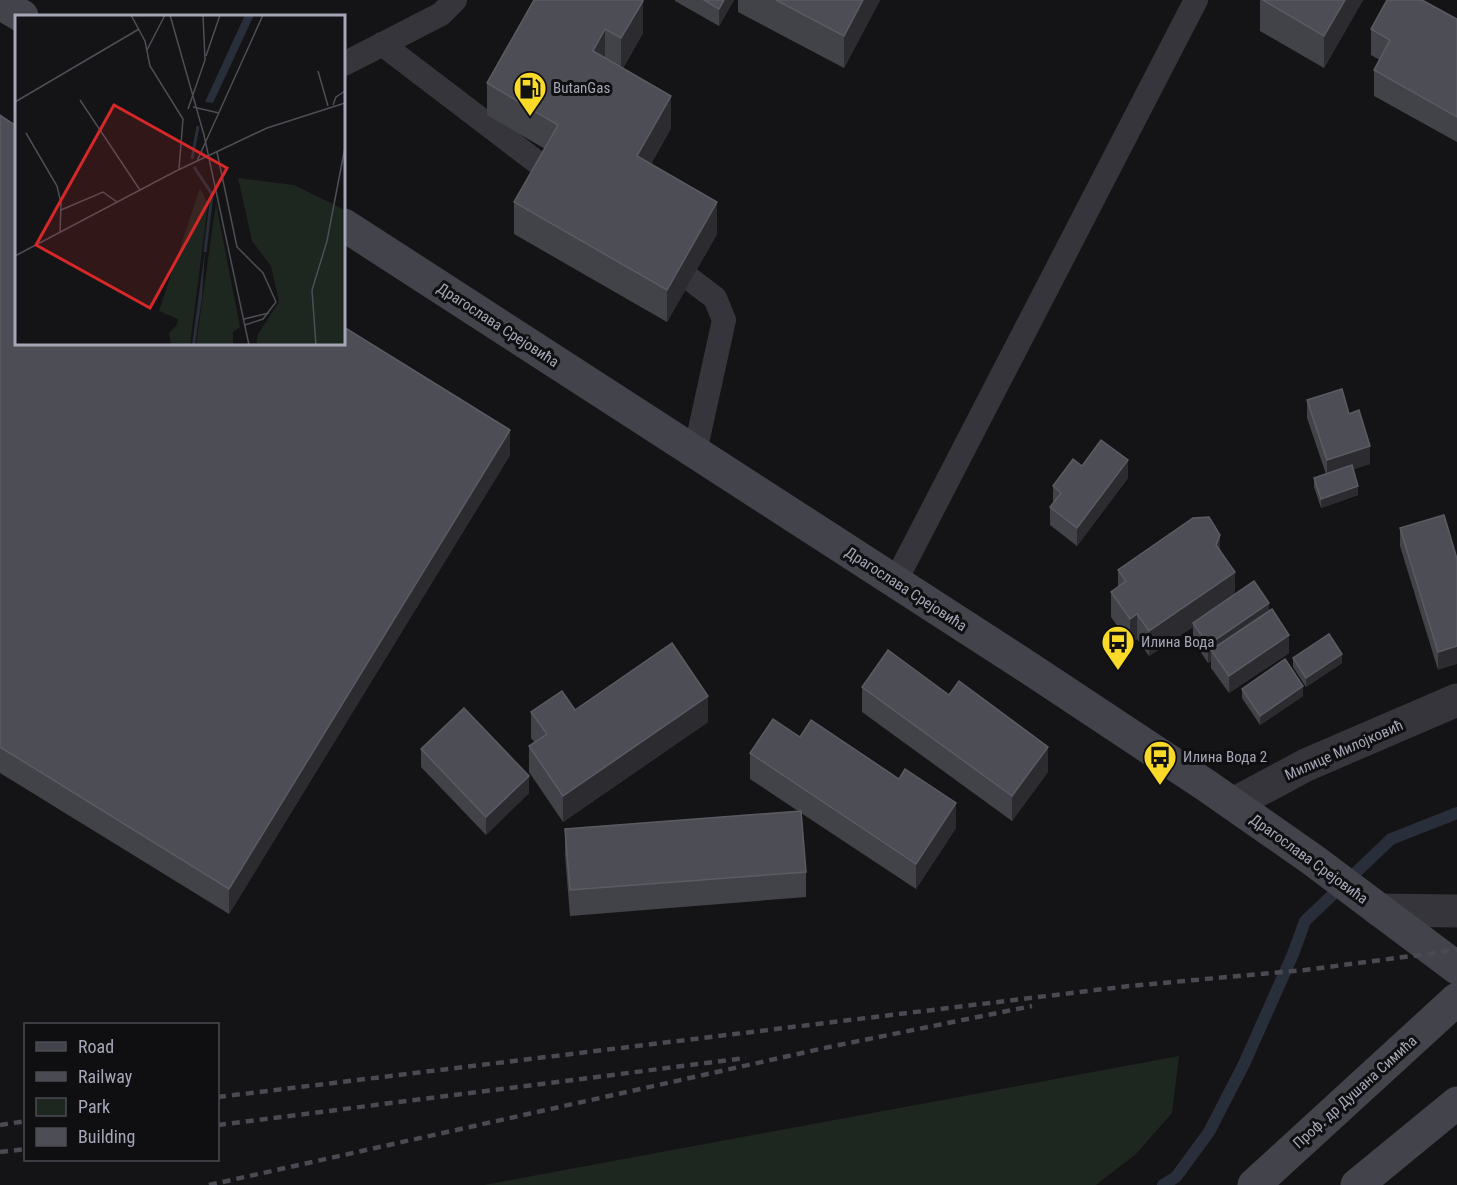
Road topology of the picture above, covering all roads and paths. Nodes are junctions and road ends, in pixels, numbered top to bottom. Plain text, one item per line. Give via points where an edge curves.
1 (455, 0) edge
2 (1196, 0) edge
3 (0, 3) edge
4 (20, 15) edge
5 (382, 44) junction
6 (345, 63) edge
7 (582, 196) edge
8 (345, 226) edge
9 (648, 248) edge
10 (695, 452) junction
11 (895, 582) junction
12 (1457, 700) edge
13 (1233, 804) junction
14 (1369, 902) junction
15 (1457, 911) edge
16 (1457, 968) edge
17 (1457, 999) edge
18 (1457, 1103) edge
19 (1254, 1185) edge
20 (1357, 1185) edge

1 - 5 lane via 441,14
2 - 11 lane
3 - 4 street
5 - 6 lane
5 - 7 lane
8 - 10 street, Драгослава Срејовића
9 - 10 lane via 715,298 724,320
10 - 11 street, Драгослава Срејовића
11 - 13 street, Драгослава Срејовића
12 - 13 street, Милице Милојковић via 1306,765
13 - 14 street, Драгослава Срејовића
14 - 15 street
14 - 16 street, Драгослава Срејовића
17 - 19 street, Проф. др Душана Симића
18 - 20 street

